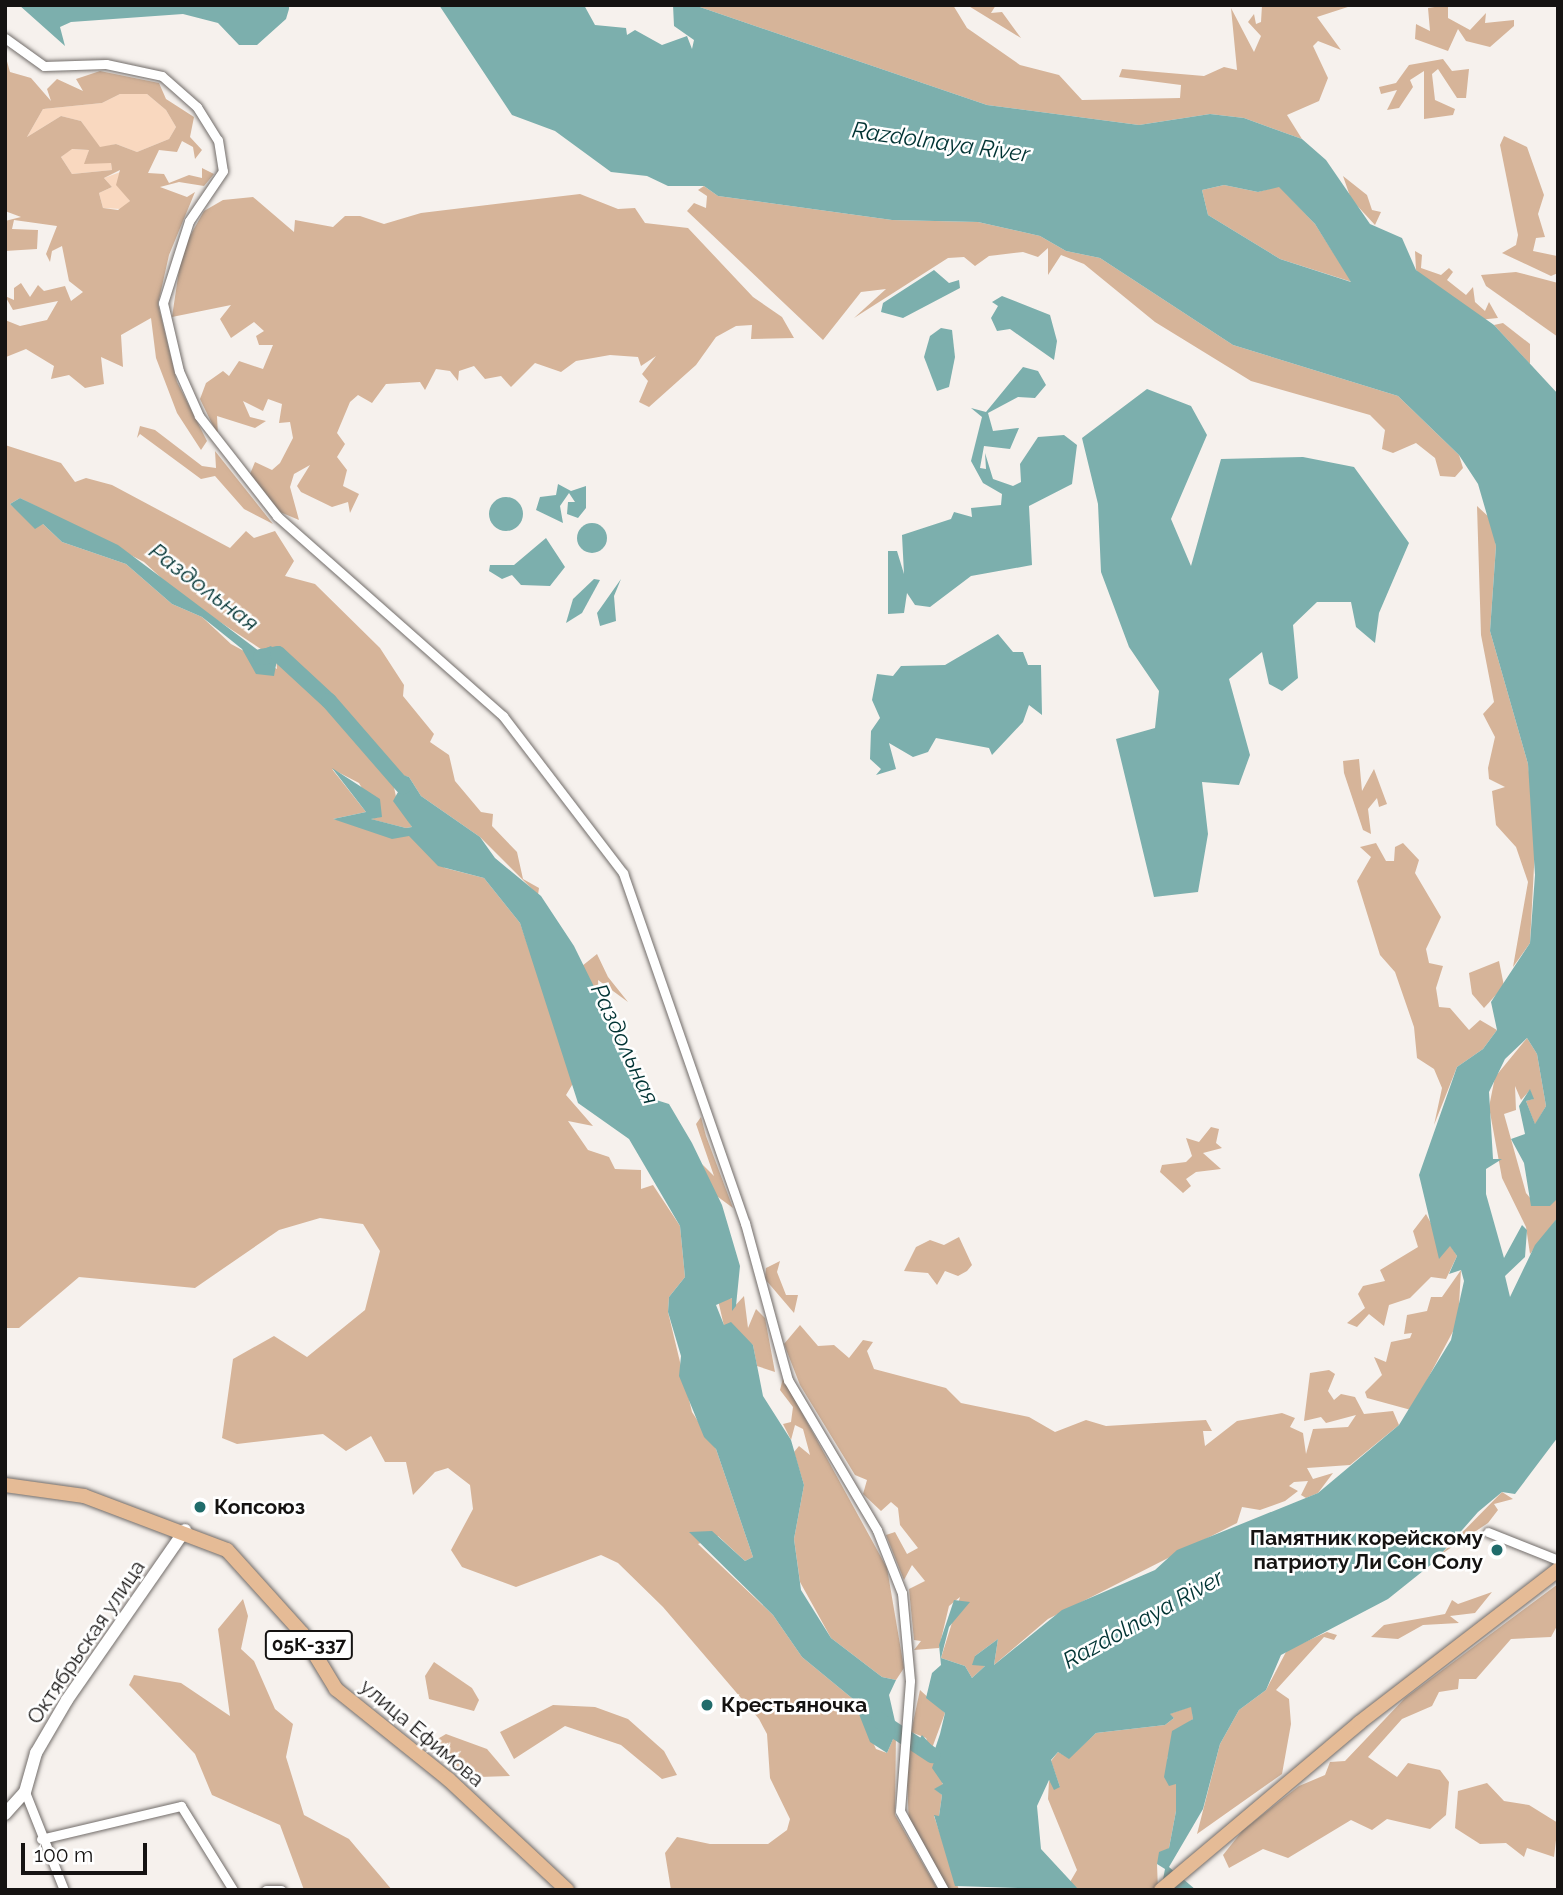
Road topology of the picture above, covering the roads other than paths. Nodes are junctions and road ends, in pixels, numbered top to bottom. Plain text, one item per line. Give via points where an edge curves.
1 (5, 38) edge
2 (5, 1485) edge
3 (185, 1530) junction
4 (1488, 1532) dead end
5 (1558, 1560) edge
6 (1558, 1570) edge
7 (24, 1792) junction
8 (5, 1814) edge
9 (41, 1839) junction
10 (64, 1890) edge
11 (233, 1890) edge
12 (266, 1890) edge
13 (281, 1890) edge
14 (567, 1890) edge
15 (944, 1890) edge
16 (1161, 1890) edge

1 - 15 street via 44,66 106,64 162,76 197,107 218,141 223,171 189,221 163,303 173,353 199,416 277,516 503,716 622,873 745,1223 788,1380 877,1530 902,1593 910,1681 900,1811
2 - 3 main road, улица Ефимова / 05К-337 via 84,1496
3 - 7 street, Октябрьская улица via 67,1700 36,1753
3 - 14 main road, улица Ефимова / 05К-337 via 234,1556 302,1633 336,1689 448,1779
4 - 5 street
6 - 16 main road via 1333,1744
7 - 8 street, Октябрьская улица
7 - 9 street
9 - 10 street
9 - 11 street via 181,1806
12 - 13 street

